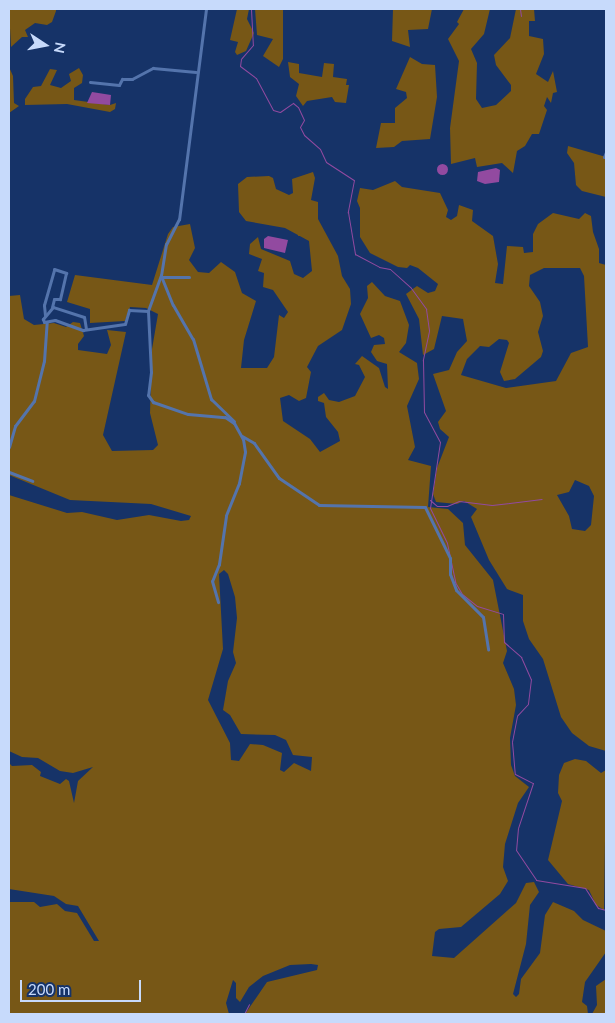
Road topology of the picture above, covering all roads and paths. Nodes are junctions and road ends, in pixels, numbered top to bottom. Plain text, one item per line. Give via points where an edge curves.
1 (206, 9) edge
2 (196, 72) junction
3 (90, 82) dead end
4 (606, 152) edge
5 (604, 157) dead end
6 (161, 276) junction
7 (189, 277) dead end
8 (52, 307) junction
9 (148, 311) junction
10 (44, 316) junction
11 (47, 322) junction
12 (86, 329) junction
13 (234, 423) junction
14 (242, 436) junction
15 (9, 447) edge
16 (9, 472) edge
17 (32, 481) dead end
18 (218, 602) dead end
19 (488, 650) dead end

1 - 2 street
2 - 3 street via 153,68 132,79 122,79 119,85
2 - 6 street via 179,219 166,244
4 - 5 street
6 - 7 street
6 - 9 street
6 - 13 street via 193,339 210,399
8 - 10 street
8 - 10 street via 54,299 60,299 66,273 54,269
8 - 12 street via 84,317
9 - 12 street via 129,310 125,324
9 - 13 street via 149,399 188,414 217,415
10 - 11 street via 43,321
11 - 12 street via 55,320 79,330
11 - 15 street via 44,361 34,401 15,426
13 - 14 street
14 - 18 street via 244,452 239,484 226,516 219,564 212,581
14 - 19 street via 254,443 279,478 307,499 324,506 425,507 450,558 450,574 456,590 483,617
16 - 17 street

